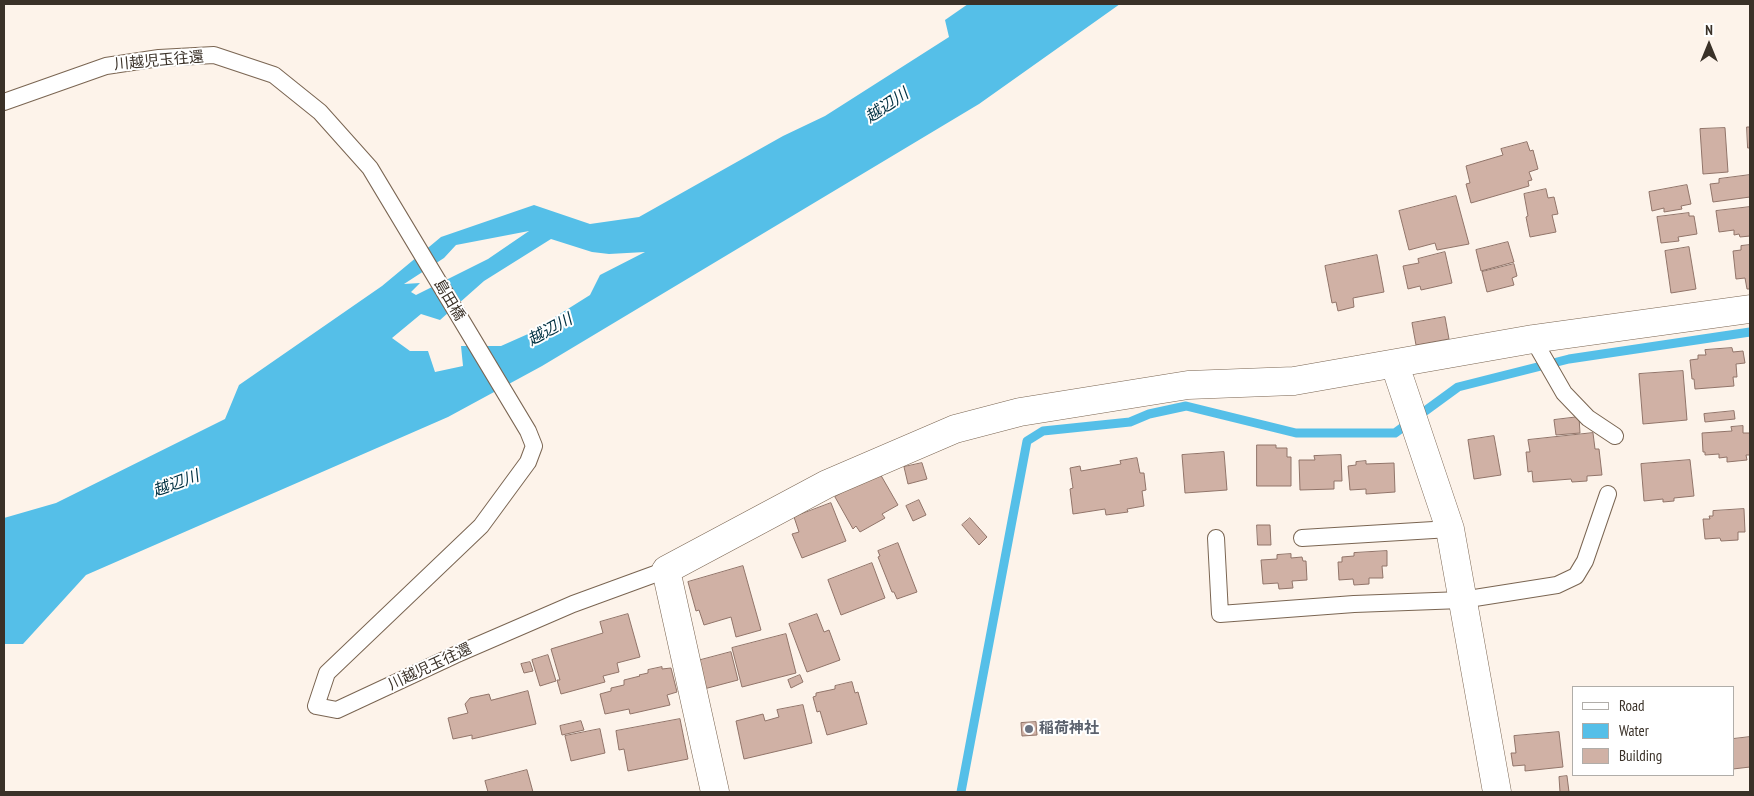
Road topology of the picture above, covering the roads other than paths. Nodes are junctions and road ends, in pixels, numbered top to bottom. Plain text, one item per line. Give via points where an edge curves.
1 (4, 102) edge
2 (370, 168) joint
3 (1750, 309) edge
4 (1533, 339) junction
5 (1396, 364) junction
6 (528, 431) joint
7 (1615, 436) dead end
8 (1608, 494) dead end
9 (1450, 529) junction
10 (1216, 538) dead end
11 (1302, 538) dead end
12 (666, 570) junction
13 (1462, 600) junction
14 (715, 792) edge
15 (1497, 792) edge

1 - 2 lane, 川越児玉往還 via 106,66 159,58 214,56 274,75 320,112
2 - 6 lane, 島田橋
3 - 4 street
4 - 5 street
4 - 7 lane via 1564,393 1588,418
5 - 9 street
5 - 12 street via 1294,381 1188,385 1020,412 955,429 827,484
6 - 12 lane, 川越児玉往還 via 534,446 528,462 481,526 327,673 316,706 337,710 573,604
8 - 13 lane via 1576,576 1557,584
9 - 11 lane
9 - 13 street
10 - 13 lane via 1220,614
12 - 14 street
13 - 15 street

